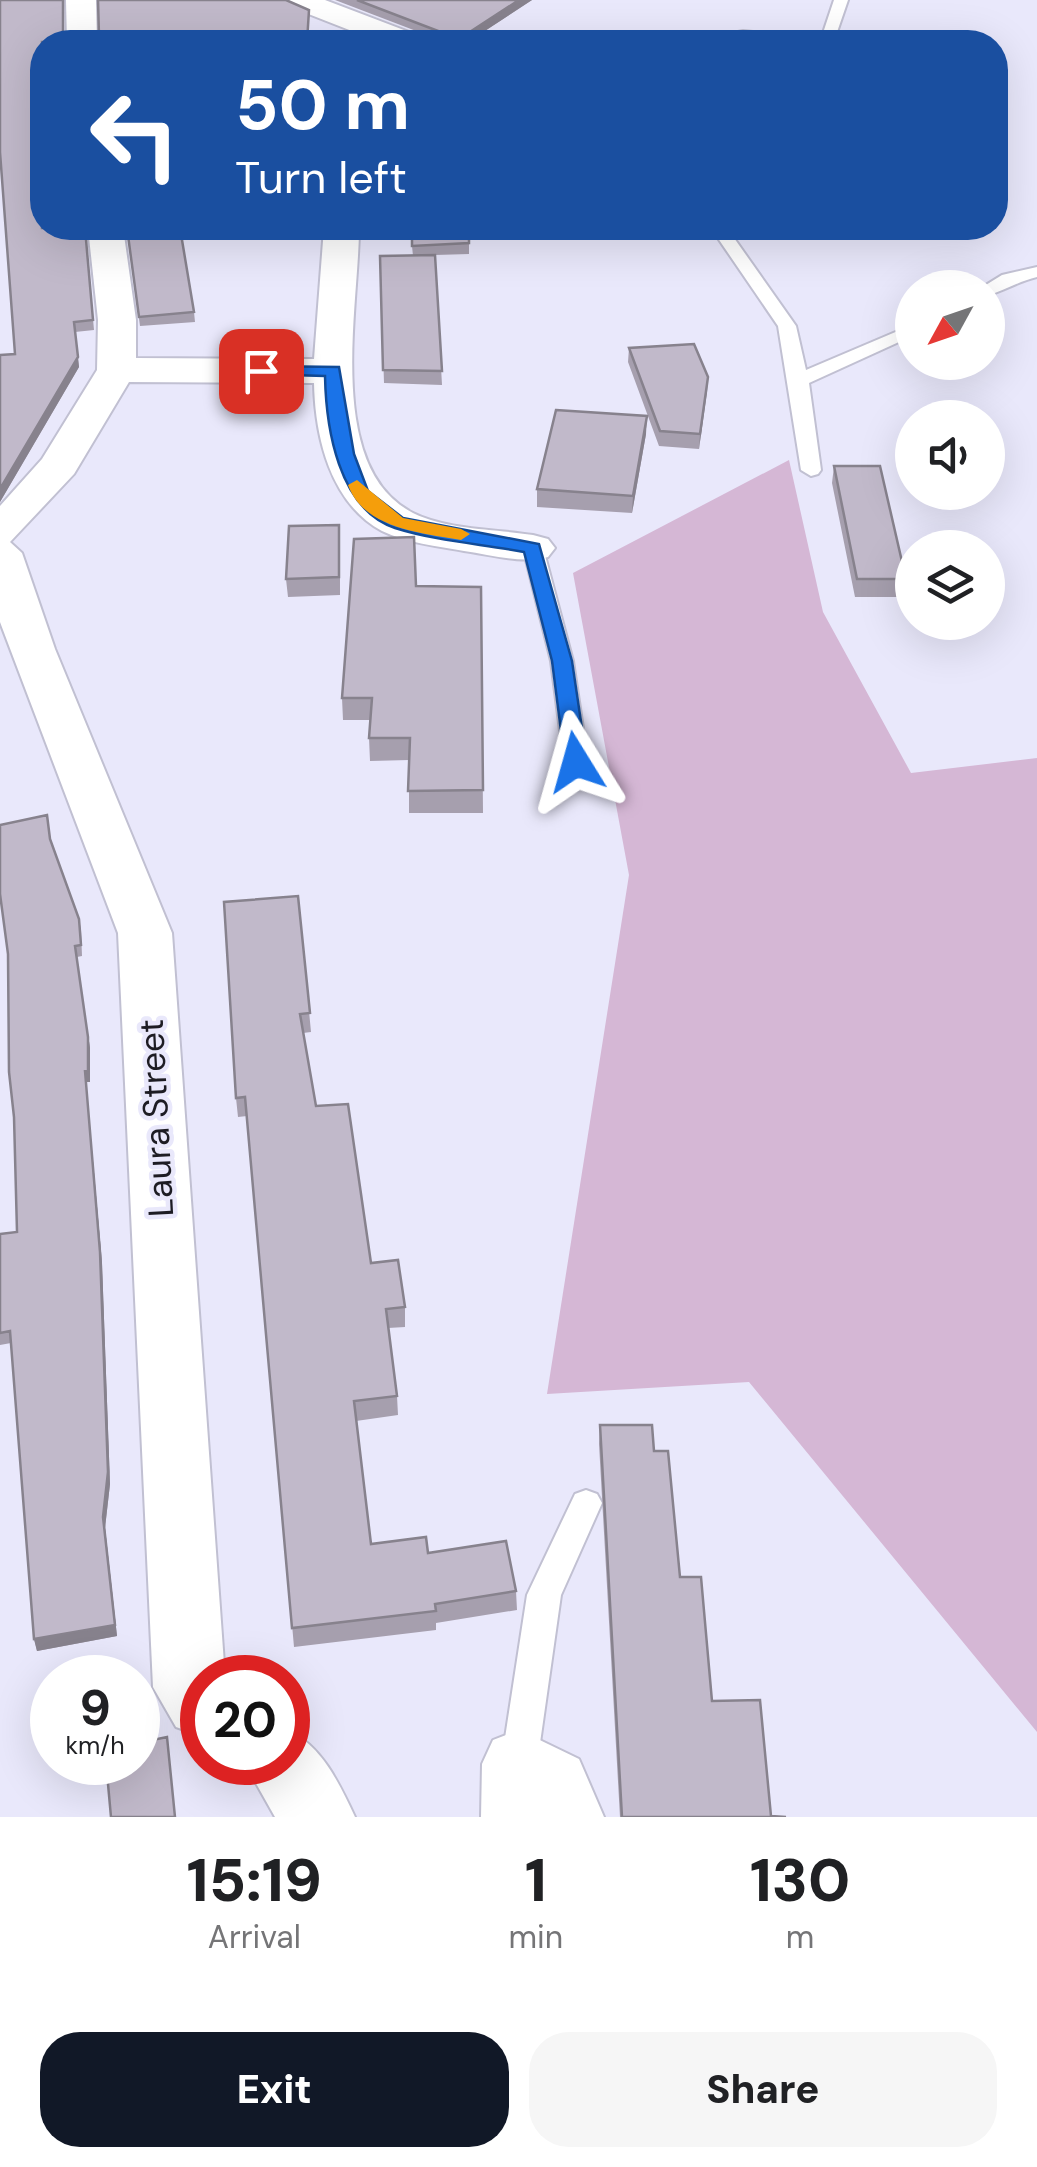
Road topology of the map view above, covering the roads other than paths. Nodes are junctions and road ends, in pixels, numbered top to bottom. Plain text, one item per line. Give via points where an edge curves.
1 (82, 0) edge
2 (298, 0) edge
3 (842, 0) edge
4 (82, 30) edge
5 (345, 30) edge
6 (831, 30) edge
7 (107, 240) edge
8 (341, 240) edge
9 (727, 240) edge
10 (1037, 272) edge
11 (1005, 281) edge
12 (895, 338) edge
13 (116, 370) junction
14 (334, 371) junction
15 (800, 380) junction
16 (811, 470) dead end
17 (0, 532) edge
18 (533, 548) joint
19 (0, 553) edge
20 (576, 762) dead end
21 (586, 1503) dead end
22 (187, 1655) edge
23 (285, 1785) edge
24 (295, 1785) edge
25 (534, 1799) edge
26 (291, 1817) edge
27 (317, 1817) edge

1 - 4 street
2 - 5 street
3 - 6 lane
7 - 13 street
8 - 14 street
9 - 15 lane via 787,326
10 - 11 lane
12 - 15 lane
13 - 14 street
13 - 17 street via 59,464
14 - 18 street via 345,454 360,494 398,522
15 - 16 lane
18 - 20 lane via 562,661
19 - 22 street, Laura Street via 19,619 145,933
21 - 25 lane via 544,1595
23 - 26 street
24 - 27 street

